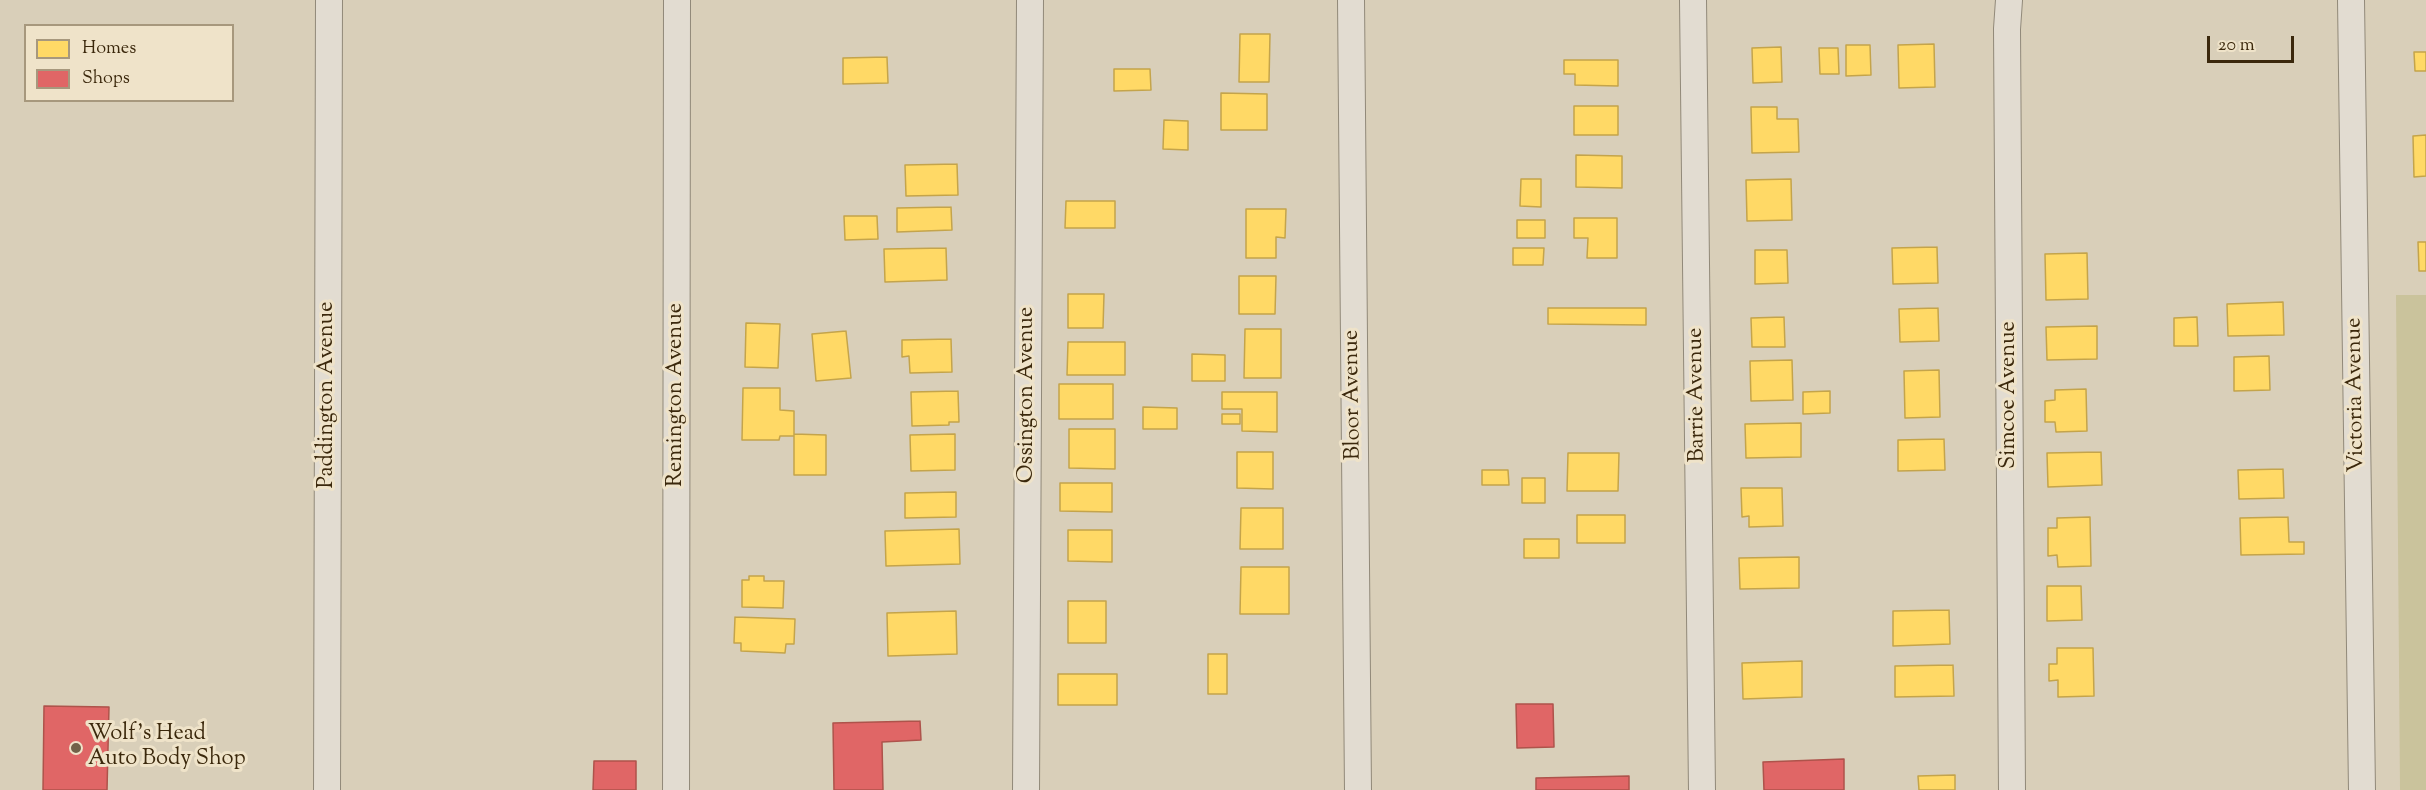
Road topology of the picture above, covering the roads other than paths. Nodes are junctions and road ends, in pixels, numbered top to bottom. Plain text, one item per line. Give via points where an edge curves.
1 (329, 0) edge
2 (677, 0) edge
3 (1030, 0) edge
4 (1351, 0) edge
5 (1693, 0) edge
6 (2009, 0) edge
7 (2351, 0) edge
8 (327, 790) edge
9 (676, 790) edge
10 (1026, 790) edge
11 (1358, 790) edge
12 (1702, 790) edge
13 (2012, 790) edge
14 (2362, 790) edge

1 - 8 street, Paddington Avenue
2 - 9 street, Remington Avenue
3 - 10 street, Ossington Avenue
4 - 11 street, Bloor Avenue
5 - 12 street, Barrie Avenue
6 - 13 street, Simcoe Avenue
7 - 14 street, Victoria Avenue

